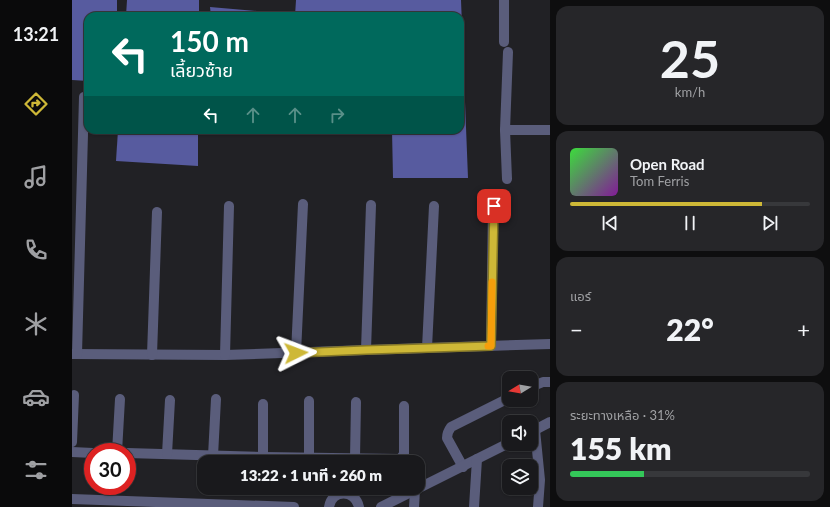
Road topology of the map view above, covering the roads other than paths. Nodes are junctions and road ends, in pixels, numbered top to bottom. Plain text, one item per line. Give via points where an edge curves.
1 (504, 0) edge
2 (504, 42) dead end
3 (508, 52) dead end
4 (84, 96) dead end
5 (505, 130) junction
6 (550, 130) edge
7 (507, 179) dead end
8 (303, 204) dead end
9 (371, 205) dead end
10 (229, 206) dead end
11 (434, 206) dead end
12 (494, 206) dead end
13 (157, 212) dead end
14 (550, 344) edge
15 (491, 346) junction
16 (427, 348) junction
17 (366, 350) junction
18 (296, 353) junction
19 (75, 354) edge
20 (152, 355) junction
21 (226, 355) junction
22 (550, 382) edge
23 (538, 384) edge
24 (74, 395) dead end
25 (120, 399) dead end
26 (170, 400) dead end
27 (216, 400) dead end
28 (309, 401) dead end
29 (356, 402) dead end
30 (502, 402) edge
31 (263, 404) dead end
32 (404, 406) dead end
33 (550, 422) edge
34 (538, 428) edge
35 (72, 442) edge
36 (118, 443) edge
37 (502, 447) edge
38 (536, 451) edge
39 (72, 452) edge
40 (84, 453) edge
41 (136, 453) edge
42 (167, 454) junction
43 (197, 455) edge
44 (213, 455) edge
45 (263, 455) edge
46 (308, 455) edge
47 (355, 455) edge
48 (404, 455) edge
49 (477, 460) junction
50 (463, 466) junction
51 (425, 485) edge
52 (406, 495) edge
53 (415, 495) edge
54 (72, 499) edge
55 (362, 506) edge
56 (294, 507) edge
57 (329, 507) edge
58 (381, 507) edge
59 (414, 507) edge
60 (474, 507) edge
61 (538, 507) edge

1 - 2 street
3 - 5 street
4 - 19 street
5 - 6 street
5 - 7 street
8 - 18 street
9 - 17 street
10 - 21 street
11 - 16 street
12 - 15 street
13 - 20 street
14 - 15 street
15 - 16 street
16 - 17 street
17 - 18 street
18 - 21 street
19 - 20 street
20 - 21 street
22 - 23 street
24 - 35 street
25 - 36 street
26 - 42 street
27 - 44 street
28 - 46 street
29 - 47 street
30 - 50 street via 448,431 447,438
31 - 45 street
32 - 48 street
33 - 34 street
37 - 49 street
38 - 61 street via 540,480
39 - 40 street
41 - 42 street
42 - 43 street
49 - 50 street
49 - 60 street
50 - 51 street
52 - 58 street
53 - 59 street
54 - 56 street
55 - 57 street via 353,496 344,493 335,496

